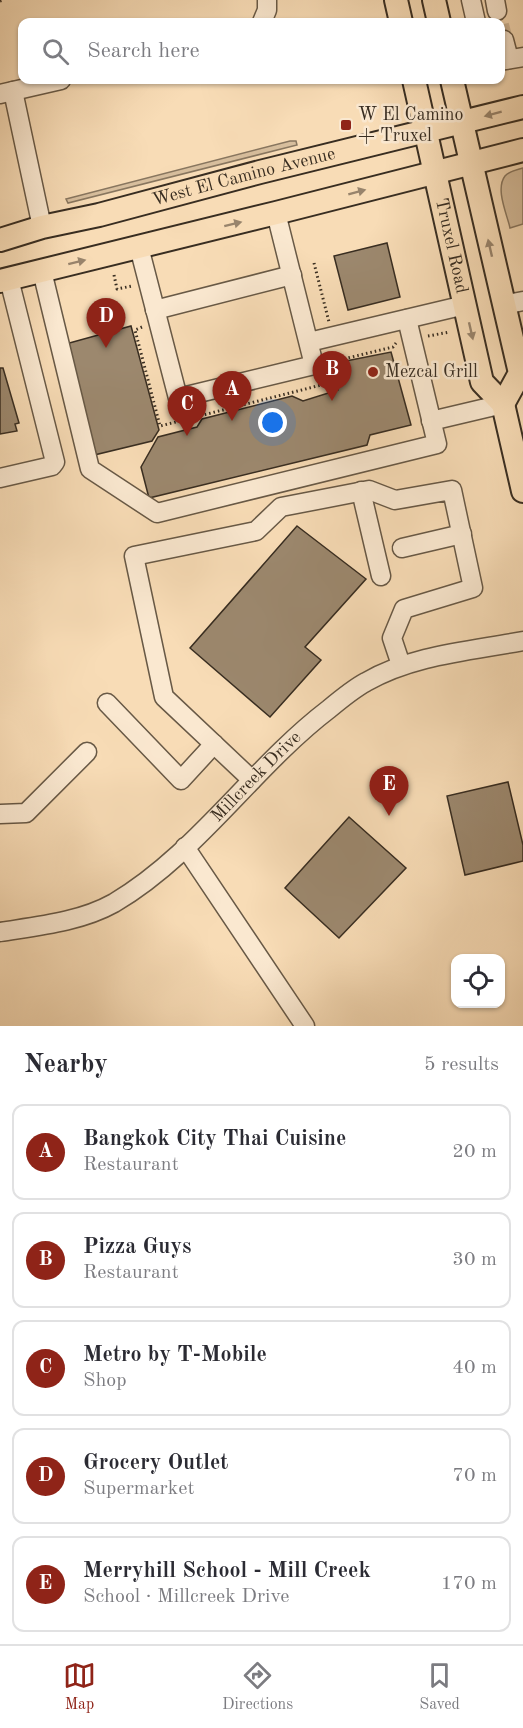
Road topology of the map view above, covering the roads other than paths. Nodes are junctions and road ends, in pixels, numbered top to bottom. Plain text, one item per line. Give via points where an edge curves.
1 (267, 0) edge
2 (396, 0) edge
3 (435, 0) edge
4 (471, 0) edge
5 (264, 18) edge
6 (400, 18) edge
7 (438, 18) edge
8 (476, 18) edge
9 (505, 43) edge
10 (511, 59) edge
11 (44, 84) edge
12 (415, 84) edge
13 (453, 84) edge
14 (7, 93) edge
15 (523, 107) edge
16 (462, 123) junction
17 (425, 132) junction
18 (523, 150) edge
19 (472, 163) junction
20 (435, 172) junction
21 (276, 213) junction
22 (42, 227) junction
23 (0, 240) edge
24 (139, 247) junction
25 (42, 271) junction
26 (292, 275) junction
27 (4, 280) edge
28 (513, 303) edge
29 (465, 305) junction
30 (155, 310) junction
31 (407, 319) junction
32 (309, 342) junction
33 (503, 404) junction
34 (431, 421) junction
35 (520, 466) edge
36 (0, 478) edge
37 (361, 491) junction
38 (523, 491) edge
39 (462, 534) junction
40 (402, 548) dead end
41 (381, 576) dead end
42 (523, 641) edge
43 (401, 665) junction
44 (107, 703) dead end
45 (214, 744) junction
46 (87, 752) dead end
47 (252, 780) junction
48 (0, 814) edge
49 (185, 847) junction
50 (0, 932) edge
51 (305, 1026) edge

1 - 5 street
2 - 6 main road
3 - 7 main road
4 - 8 street
9 - 10 street
11 - 14 street
12 - 17 main road, Truxel Road
13 - 16 main road, Truxel Road
14 - 22 street
15 -> 16 main road, West El Camino Avenue
16 - 17 main road, West El Camino Avenue
16 - 19 main road, Truxel Road
17 - 20 main road, Truxel Road
17 - 22 main road, West El Camino Avenue
18 - 19 main road
19 - 20 main road
28 -> 19 main road, Truxel Road
21 -> 20 main road
20 - 29 main road, Truxel Road
24 -> 21 main road
21 - 26 street
22 - 23 main road, West El Camino Avenue
25 -> 24 main road
24 - 30 street
25 - 27 main road
25 - 34 street via 90,469 157,513 437,444
26 - 30 street
26 - 32 street
27 - 36 street via 55,462 52,466
28 - 33 main road, Truxel Road via 520,373
29 - 31 street
29 -> 33 main road, Truxel Road via 482,382
30 - 32 street via 178,398 314,365
31 - 32 street
31 - 34 street
33 - 34 street
33 - 35 main road
35 - 38 main road
37 - 39 street via 369,490 394,500 452,490
37 - 41 street
37 - 45 street via 281,507 256,531 134,556 164,697
39 - 40 street
39 - 43 street via 473,588 404,609 392,638
42 - 43 street, Millcreek Drive
43 - 47 street, Millcreek Drive via 351,692 290,740
44 - 45 street via 181,780
45 - 47 street
46 - 48 street via 26,813
47 - 49 street, Millcreek Drive
49 - 50 street, Millcreek Drive via 113,903 68,921
49 - 51 street

